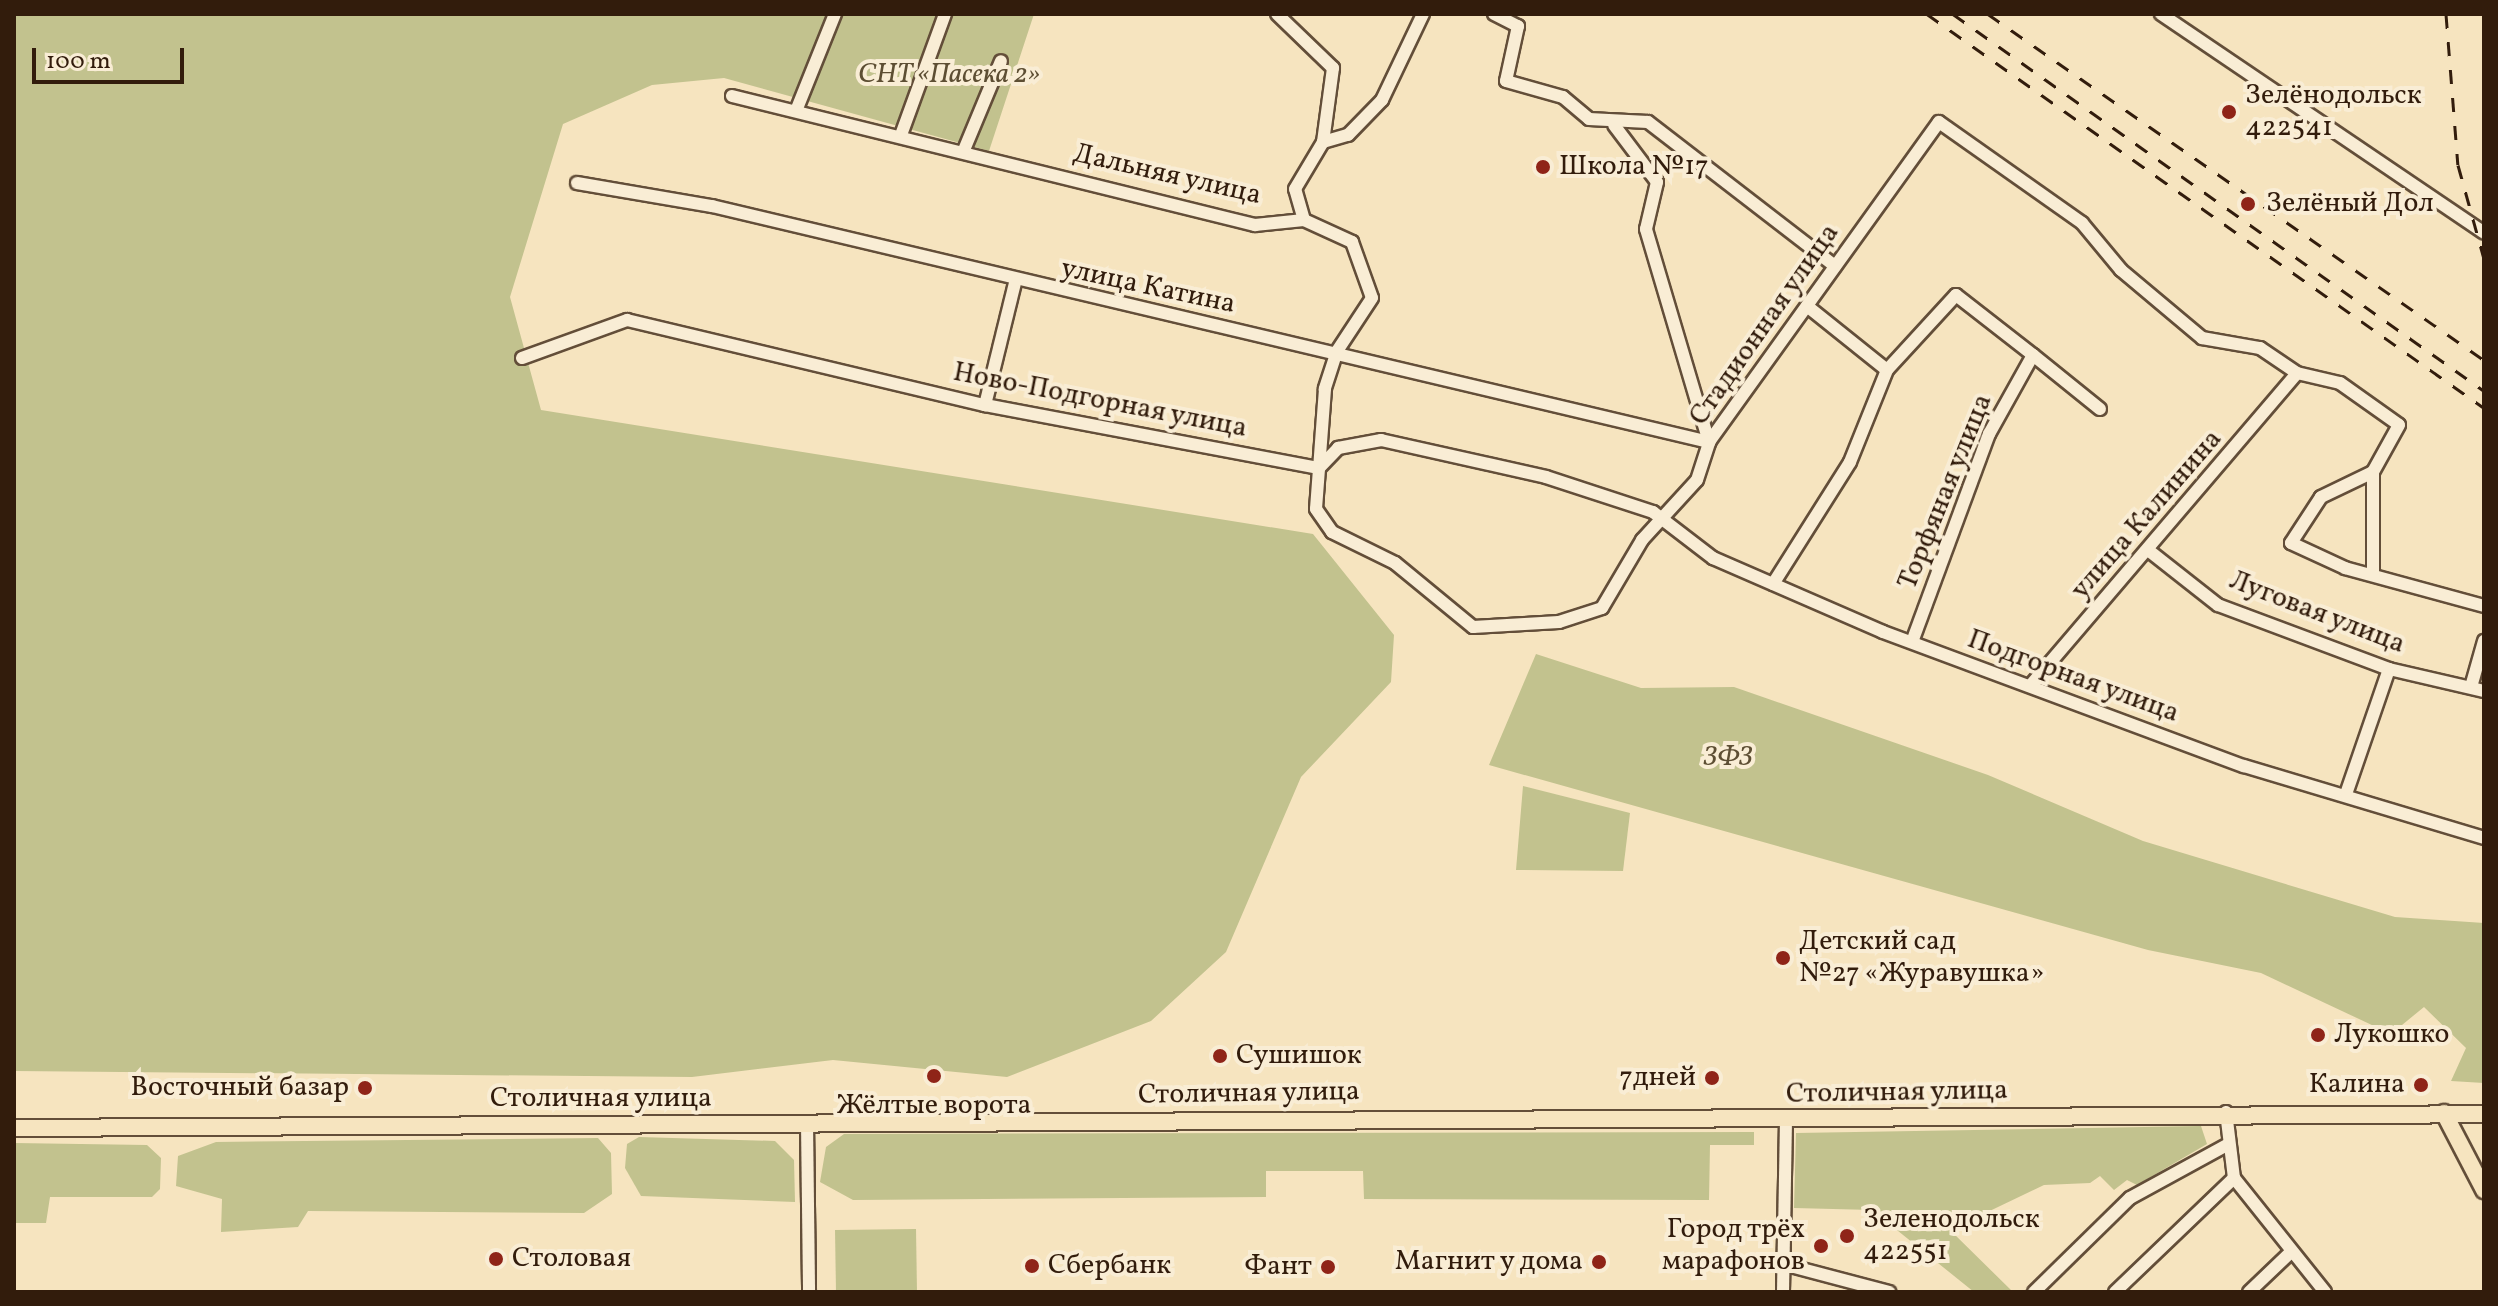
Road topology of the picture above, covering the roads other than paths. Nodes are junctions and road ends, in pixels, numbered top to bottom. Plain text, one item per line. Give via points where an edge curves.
1 (835, 14) edge
2 (945, 14) edge
3 (1277, 14) edge
4 (1423, 14) edge
5 (1494, 14) edge
6 (2161, 14) edge
7 (1001, 61) dead end
8 (732, 96) dead end
9 (796, 111) junction
10 (1614, 125) junction
11 (901, 135) junction
12 (1323, 142) junction
13 (964, 150) junction
14 (577, 183) dead end
15 (1304, 220) junction
16 (2484, 233) edge
17 (1835, 266) junction
18 (1015, 283) junction
19 (1807, 306) junction
20 (1337, 351) junction
21 (2033, 355) junction
22 (522, 358) dead end
23 (1887, 370) junction
24 (2297, 373) junction
25 (985, 405) junction
26 (2100, 409) dead end
27 (1709, 442) junction
28 (1319, 468) junction
29 (2373, 472) junction
30 (1663, 520) junction
31 (2148, 550) junction
32 (2373, 575) junction
33 (1773, 584) junction
34 (2484, 606) edge
35 (2484, 641) edge
36 (1912, 642) junction
37 (2389, 669) junction
38 (2030, 686) junction
39 (2478, 689) edge
40 (2346, 794) junction
41 (2484, 838) edge
42 (2226, 1112) junction
43 (2444, 1113) junction
44 (2484, 1114) edge
45 (1786, 1122) junction
46 (807, 1123) junction
47 (14, 1128) edge
48 (2227, 1145) junction
49 (2234, 1178) junction
50 (2484, 1190) edge
51 (2290, 1253) junction
52 (1783, 1264) junction
53 (809, 1292) edge
54 (1783, 1292) edge
55 (1889, 1292) edge
56 (2034, 1292) edge
57 (2115, 1292) edge
58 (2249, 1292) edge
59 (2325, 1292) edge

1 - 9 street
2 - 11 street
3 - 12 street via 1333,68
4 - 12 street via 1382,100 1348,135
5 - 10 street via 1518,26 1506,81 1563,97 1589,119
6 - 16 street
7 - 13 street
8 - 9 street, Дальняя улица
9 - 11 street, Дальняя улица
10 - 17 street via 1648,122
10 - 27 street via 1657,182 1646,229
11 - 13 street, Дальняя улица
12 - 15 street via 1295,189
13 - 15 street, Дальняя улица via 1255,225
14 - 18 street, улица Катина via 712,206
15 - 20 street via 1352,242 1367,276 1372,298
17 - 19 street, Стадионная улица
17 - 24 street, Стадионная улица via 1939,122 2082,223 2121,270 2202,338 2260,348
18 - 20 street, улица Катина
18 - 25 street
19 - 23 street
19 - 27 street, Стадионная улица
20 - 27 street, улица Катина
20 - 28 street via 1325,389
21 - 23 street via 1956,295
21 - 26 street
21 - 36 street, Торфяная улица via 1989,434
22 - 25 street, Ново-Подгорная улица via 627,320
23 - 33 street via 1850,462
24 - 29 street via 2340,383 2399,425
24 - 31 street, улица Калинина
25 - 28 street, Ново-Подгорная улица
27 - 30 street, Стадионная улица via 1697,480
28 - 30 street via 1338,448 1381,440 1546,477
28 - 30 street, Стадионная улица via 1316,509 1332,532 1395,563 1473,627 1559,622 1602,608
29 - 32 street
29 - 32 street via 2321,497 2291,543
30 - 33 street, Подгорная улица via 1713,558
31 - 37 street, Луговая улица via 2218,605
31 - 38 street, улица Калинина
32 - 34 street
33 - 36 street, Подгорная улица
35 - 39 street
36 - 38 street, Подгорная улица
37 - 39 street, Луговая улица
37 - 40 street
38 - 40 street, Подгорная улица via 2244,766
40 - 41 street, Подгорная улица
42 - 43 main road, Столичная улица
42 - 45 main road, Столичная улица
42 - 48 street
43 - 44 main road, Столичная улица
43 - 50 main road
45 - 46 main road, Столичная улица
45 - 52 street
46 - 47 main road, Столичная улица
46 - 53 street
48 - 49 street
48 - 56 street via 2130,1198
49 - 51 street
49 - 57 street
51 - 58 street
51 - 59 street
52 - 54 street
52 - 55 street

